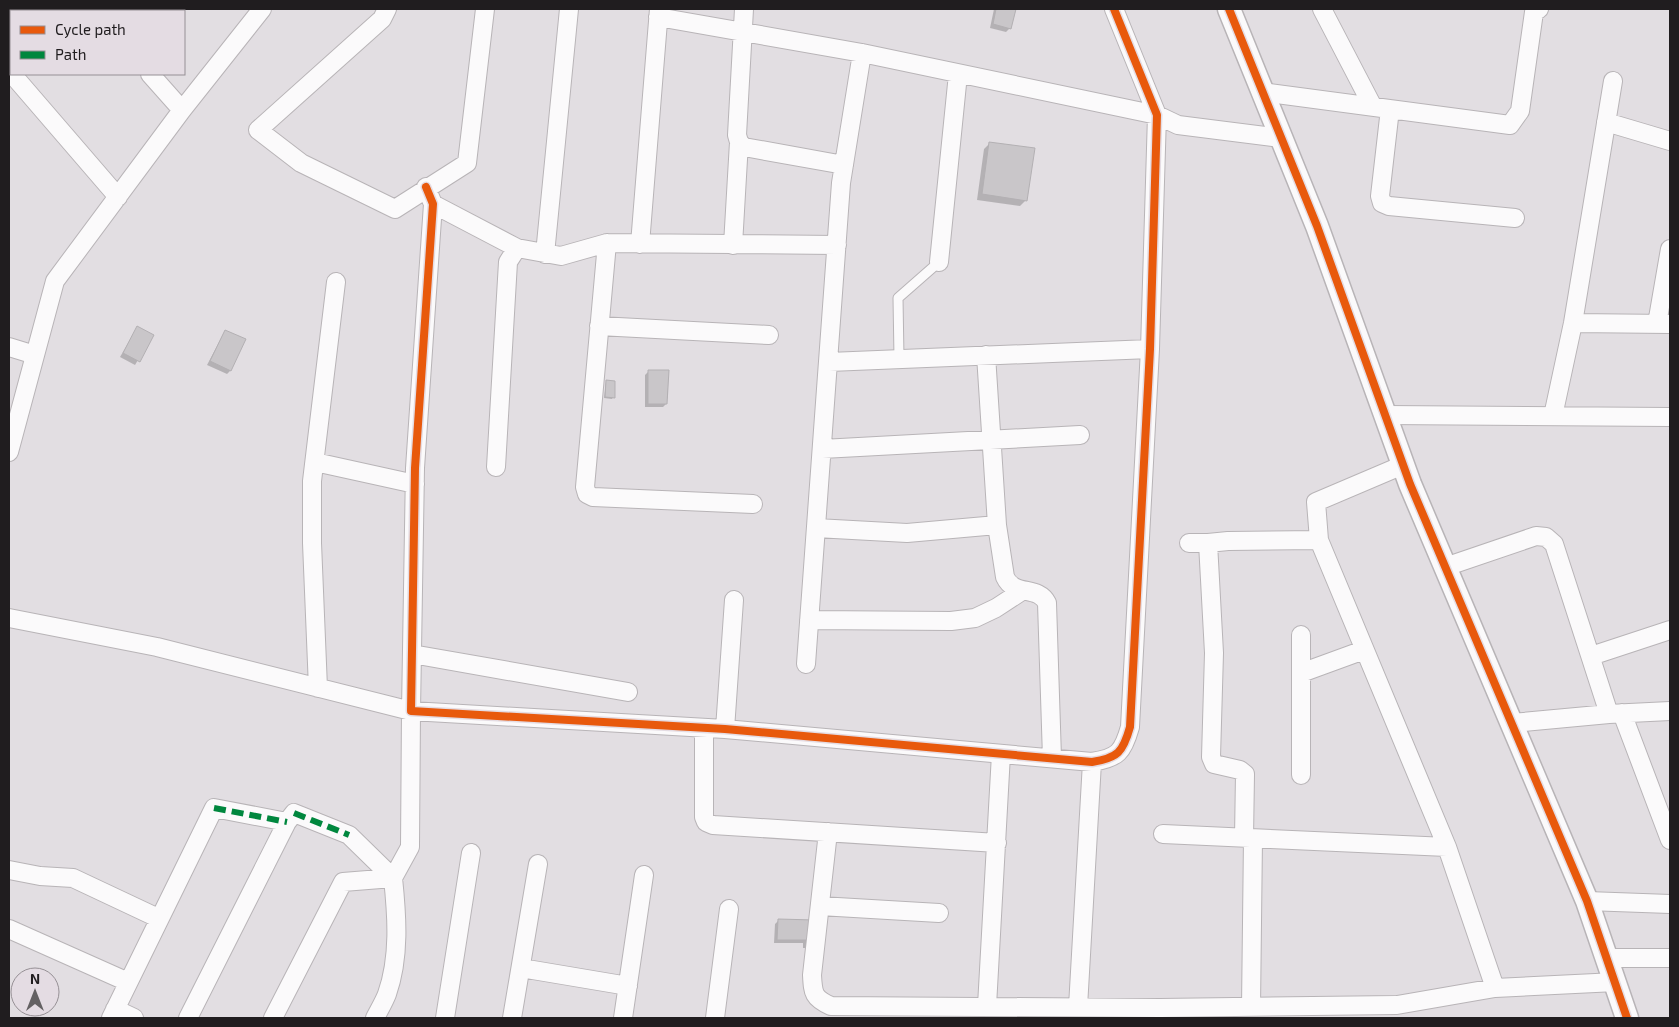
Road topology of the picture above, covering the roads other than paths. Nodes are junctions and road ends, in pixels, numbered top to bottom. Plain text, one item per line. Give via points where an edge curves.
1 (262, 9) edge
2 (387, 9) edge
3 (485, 9) edge
4 (568, 9) edge
5 (744, 9) edge
6 (1114, 9) edge
7 (1229, 9) edge
8 (1322, 9) edge
9 (1539, 9) edge
10 (659, 13) edge
11 (743, 31) junction
12 (862, 53) junction
13 (958, 74) junction
14 (14, 75) edge
15 (151, 75) edge
16 (1613, 81) dead end
17 (1262, 92) junction
18 (1381, 108) junction
19 (182, 110) junction
20 (1157, 115) junction
21 (1606, 122) junction
22 (1281, 138) junction
23 (1670, 141) edge
24 (739, 142) junction
25 (844, 165) junction
26 (426, 187) junction
27 (118, 197) junction
28 (433, 204) junction
29 (1515, 218) dead end
30 (607, 243) junction
31 (640, 244) junction
32 (733, 245) junction
33 (837, 245) junction
34 (517, 248) junction
35 (1670, 248) edge
36 (545, 254) junction
37 (939, 262) joint
38 (336, 282) dead end
39 (1573, 324) junction
40 (1664, 324) edge
41 (599, 326) junction
42 (770, 335) dead end
43 (9, 347) edge
44 (1150, 349) junction
45 (35, 355) junction
46 (986, 355) junction
47 (899, 358) junction
48 (829, 362) junction
49 (1385, 415) junction
50 (1553, 416) junction
51 (1670, 417) edge
52 (1080, 435) dead end
53 (990, 440) junction
54 (822, 449) junction
55 (9, 452) edge
56 (315, 462) junction
57 (1403, 465) junction
58 (496, 467) dead end
59 (415, 484) junction
60 (753, 504) dead end
61 (996, 525) junction
62 (816, 528) junction
63 (1319, 540) junction
64 (1189, 543) dead end
65 (1208, 543) junction
66 (1445, 567) junction
67 (1022, 591) junction
68 (734, 600) dead end
69 (9, 618) edge
70 (809, 620) junction
71 (1670, 630) edge
72 (1301, 635) dead end
73 (1364, 650) junction
74 (412, 654) junction
75 (1591, 656) junction
76 (806, 664) dead end
77 (1301, 673) junction
78 (318, 688) junction
79 (628, 692) dead end
80 (412, 711) junction
81 (1670, 711) edge
82 (1616, 713) junction
83 (1512, 724) junction
84 (704, 728) junction
85 (725, 729) junction
86 (1001, 754) junction
87 (1052, 758) junction
88 (1092, 762) junction
89 (1302, 775) dead end
90 (287, 822) junction
91 (828, 832) junction
92 (1163, 834) dead end
93 (1248, 838) junction
94 (1670, 840) edge
95 (996, 843) junction
96 (1448, 847) junction
97 (471, 853) dead end
98 (538, 864) dead end
99 (9, 870) edge
100 (644, 875) dead end
101 (393, 878) junction
102 (1588, 901) junction
103 (1670, 904) edge
104 (820, 906) junction
105 (729, 908) dead end
106 (939, 913) dead end
107 (158, 918) junction
108 (9, 930) edge
109 (1608, 958) junction
110 (1670, 958) edge
111 (521, 968) junction
112 (128, 982) junction
113 (1616, 982) junction
114 (628, 986) junction
115 (1495, 988) junction
116 (987, 1006) junction
117 (1078, 1007) junction
118 (1251, 1007) junction
119 (1060, 1013) edge
120 (113, 1014) edge
121 (134, 1018) edge
122 (188, 1018) edge
123 (273, 1018) edge
124 (375, 1018) edge
125 (445, 1018) edge
126 (512, 1018) edge
127 (623, 1018) edge
128 (715, 1018) edge
129 (1628, 1018) edge

1 - 19 street
2 - 26 street via 382,19 258,130 301,163 395,209
3 - 26 street via 467,163
4 - 36 street
5 - 11 street
6 - 20 street
7 - 17 street
8 - 18 street
9 - 18 street via 1534,12 1520,111 1510,125
10 - 11 street
10 - 31 street
11 - 12 street
11 - 24 street
12 - 13 street
12 - 25 street
13 - 20 street
13 - 37 street
14 - 27 street
15 - 19 street
16 - 21 street
17 - 18 street
17 - 22 street
18 - 29 street via 1382,202 1389,206
19 - 27 street
20 - 22 street via 1178,125
20 - 44 street
21 - 23 street
21 - 39 street
22 - 49 street
24 - 25 street via 744,147
24 - 32 street
25 - 33 street
26 - 28 street
27 - 45 street via 55,281
28 - 34 street
28 - 59 street
30 - 31 street
30 - 36 street via 561,256
30 - 41 street
31 - 32 street
32 - 33 street
33 - 48 street
34 - 36 street
34 - 58 street via 508,262
35 - 40 street
37 - 47 lane via 898,298
38 - 56 street
39 - 40 street
39 - 50 street
41 - 42 street
41 - 60 street via 587,494 594,497
43 - 45 street
44 - 46 street
44 - 88 street via 1130,727 1124,746 1117,754
45 - 55 street
46 - 47 street
46 - 53 street
47 - 48 street
48 - 54 street
49 - 50 street
49 - 57 street
50 - 51 street
52 - 53 street
53 - 54 street
53 - 61 street
54 - 62 street
56 - 59 street
56 - 78 street via 312,543
57 - 63 street via 1316,502
57 - 66 street
59 - 74 street
61 - 62 street via 907,533
61 - 67 street via 1004,577 1008,584
62 - 70 street
63 - 65 street
63 - 73 street
64 - 65 street
65 - 93 street via 1214,653 1211,758 1214,764 1240,770 1244,774
66 - 75 street via 1536,536 1546,537 1554,544
66 - 83 street
67 - 70 street via 975,618 951,622
67 - 87 street via 1036,592 1047,603
68 - 85 street
69 - 78 street via 157,647
70 - 76 street
71 - 75 street
72 - 77 street
73 - 77 street
73 - 96 street
74 - 79 street
74 - 80 street
75 - 82 street
77 - 89 street
78 - 80 street
80 - 84 street
80 - 101 street via 410,847
81 - 82 street
82 - 83 street
82 - 94 street
83 - 102 street
84 - 85 street
84 - 91 street via 706,822 713,826
85 - 86 street
86 - 87 street
86 - 95 street
87 - 88 street
88 - 117 street
90 - 101 street via 294,813 349,835
90 - 107 street via 214,808
90 - 122 street
91 - 95 street
91 - 104 street
92 - 93 street
93 - 96 street
93 - 118 street
95 - 116 street
96 - 115 street
97 - 125 street
98 - 111 street
99 - 107 street via 73,878
100 - 114 street
101 - 123 street via 343,882
101 - 124 street via 397,922 394,960 387,994
102 - 103 street
102 - 109 street
104 - 106 street
104 - 116 street via 812,975 813,990 818,1000 831,1006 848,1007
105 - 128 street
107 - 112 street
108 - 112 street
109 - 110 street
109 - 113 street
111 - 114 street
111 - 126 street
112 - 120 street
113 - 115 street
113 - 129 street
114 - 127 street
115 - 118 street via 1397,1005
116 - 119 street
117 - 118 street
117 - 119 street
120 - 121 street

